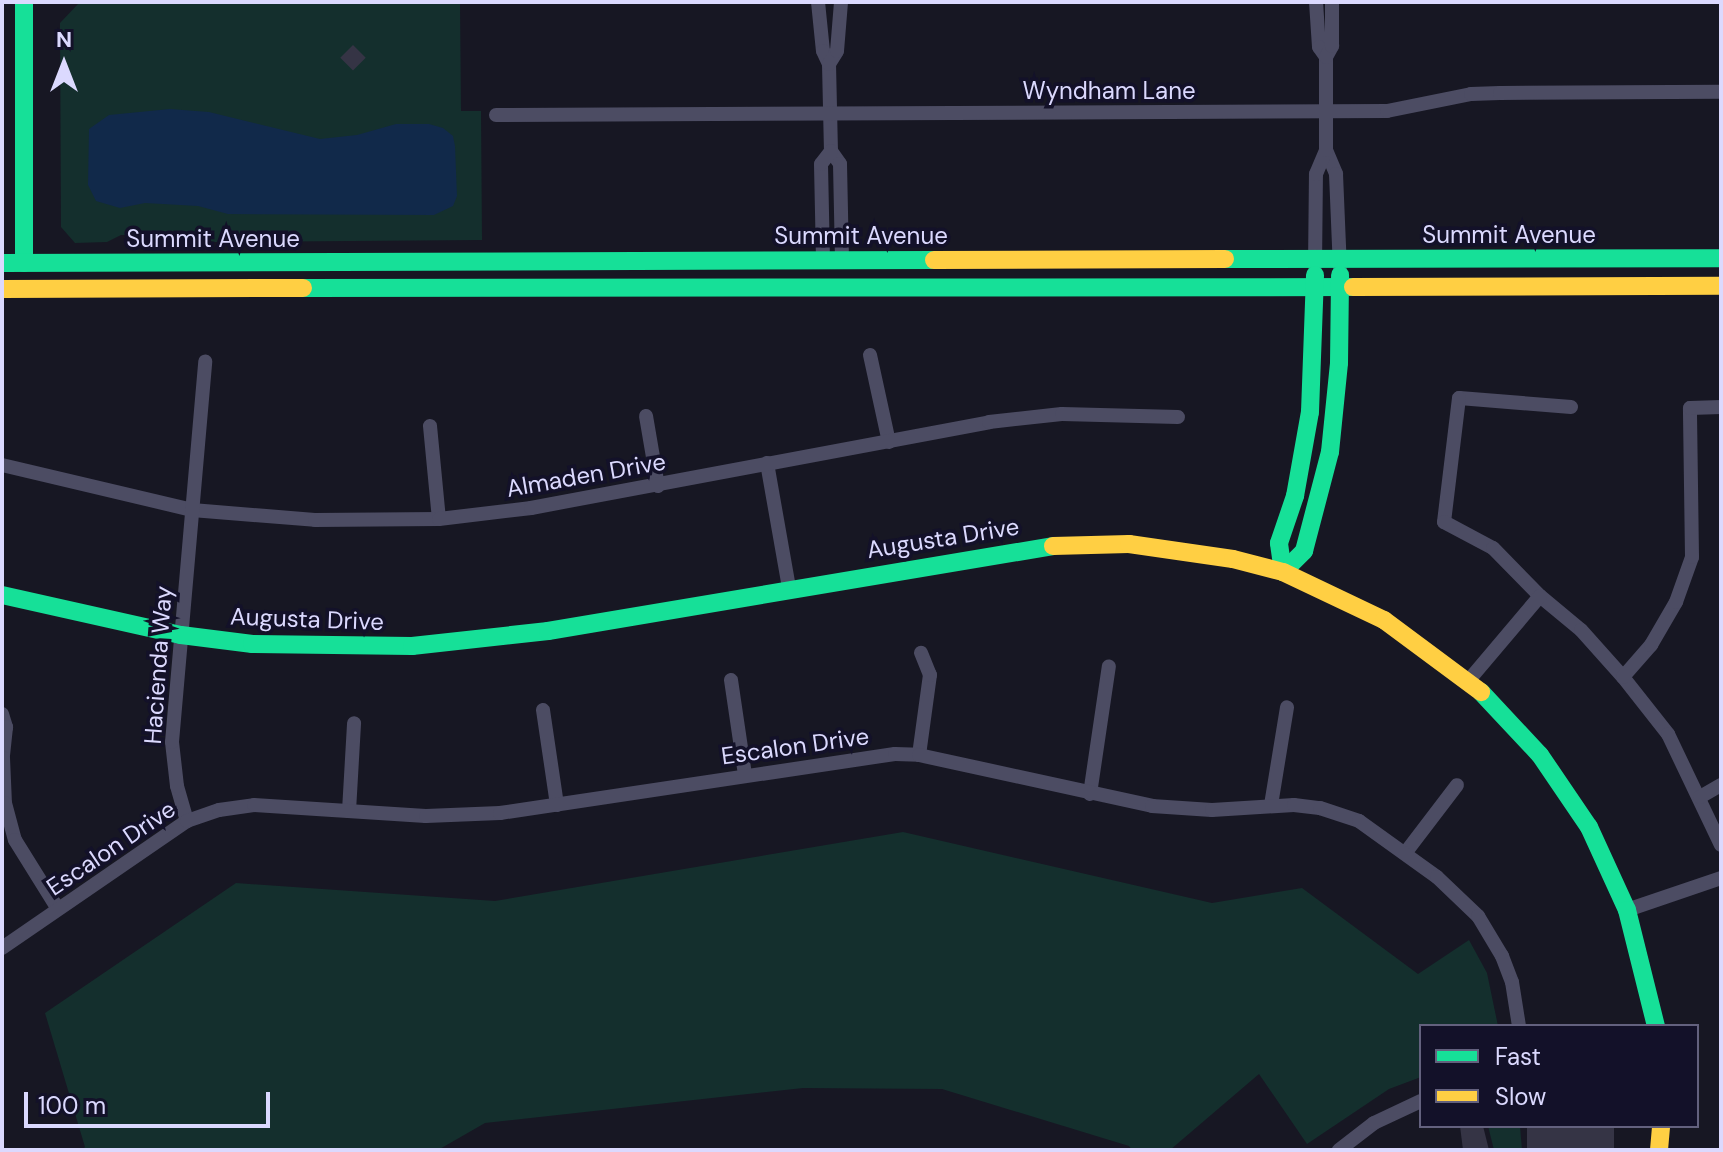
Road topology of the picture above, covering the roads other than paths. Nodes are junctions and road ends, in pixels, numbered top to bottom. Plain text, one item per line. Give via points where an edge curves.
1 (24, 2) edge
2 (818, 2) edge
3 (841, 2) edge
4 (1316, 2) edge
5 (1332, 2) edge
6 (1326, 57) junction
7 (829, 64) junction
8 (1721, 92) edge
9 (1327, 111) junction
10 (496, 115) dead end
11 (830, 115) junction
12 (1326, 150) junction
13 (1721, 258) edge
14 (832, 260) junction
15 (2, 263) edge
16 (24, 263) junction
17 (1315, 273) junction
18 (1340, 273) junction
19 (1721, 286) edge
20 (2, 289) edge
21 (24, 289) junction
22 (870, 355) dead end
23 (205, 361) dead end
24 (1571, 407) dead end
25 (1721, 407) edge
26 (646, 416) dead end
27 (1178, 417) dead end
28 (430, 426) dead end
29 (889, 442) junction
30 (767, 463) junction
31 (2, 465) edge
32 (658, 486) junction
33 (192, 510) junction
34 (439, 519) junction
35 (1283, 572) junction
36 (789, 588) junction
37 (2, 595) edge
38 (1540, 596) junction
39 (181, 635) junction
40 (921, 653) dead end
41 (1109, 666) dead end
42 (1623, 677) junction
43 (731, 680) dead end
44 (1469, 680) junction
45 (1287, 707) dead end
46 (543, 710) dead end
47 (3, 716) edge
48 (354, 723) dead end
49 (919, 755) junction
50 (745, 775) junction
51 (1457, 785) dead end
52 (1721, 785) edge
53 (1090, 794) junction
54 (1700, 797) junction
55 (557, 805) junction
56 (1271, 805) junction
57 (349, 811) junction
58 (187, 821) junction
59 (1721, 845) edge
60 (1406, 852) junction
61 (1721, 878) edge
62 (58, 909) junction
63 (1627, 910) junction
64 (2, 948) edge
65 (1519, 1024) edge
66 (1656, 1024) edge
67 (1419, 1102) edge
68 (1661, 1128) edge
69 (1339, 1150) edge
70 (1659, 1150) edge

1 - 16 main road
2 - 7 street
3 - 7 street via 837,51
4 - 6 street via 1319,47
5 - 6 street via 1332,46
6 - 9 street
7 - 11 street
8 - 9 street, Wyndham Lane via 1471,94 1387,111
9 - 11 street, Wyndham Lane
9 - 12 street
10 - 11 street, Wyndham Lane
11 - 14 street via 831,151 840,164
12 - 17 street via 1316,174
12 - 18 street via 1336,174
13 - 18 main road, Summit Avenue
14 - 16 main road, Summit Avenue
14 - 17 main road, Summit Avenue
15 - 16 main road, Summit Avenue
16 - 21 street
17 - 18 main road, Summit Avenue
17 - 18 main road, Summit Avenue
17 - 21 main road, Summit Avenue
17 - 35 main road via 1310,412 1295,496 1279,543
18 - 19 main road, Summit Avenue
18 - 35 main road via 1336,414 1328,464 1304,551
20 - 21 main road, Summit Avenue
22 - 29 street
23 - 33 street, Hacienda Way
24 - 38 street via 1459,398 1444,522 1493,548
25 - 42 street via 1690,408 1692,557 1658,635
26 - 32 street
27 - 29 street, Almaden Drive via 1062,414
28 - 34 street
29 - 30 street, Almaden Drive
30 - 32 street, Almaden Drive
30 - 36 street
31 - 33 street, Almaden Drive
32 - 34 street, Almaden Drive
33 - 34 street, Almaden Drive via 315,520
33 - 39 street, Hacienda Way
35 - 36 main road, Augusta Drive via 1185,550 1072,544
35 - 44 main road, Augusta Drive via 1384,620
36 - 39 main road, Augusta Drive via 548,631 412,646 301,647
37 - 39 main road, Augusta Drive
38 - 42 street via 1581,630
38 - 44 street
39 - 58 street, Hacienda Way via 173,752
40 - 49 street via 930,675
41 - 53 street
42 - 54 street via 1668,734
43 - 50 street
44 - 63 main road, Augusta Drive via 1540,755 1589,827
45 - 56 street
46 - 55 street
47 - 62 street via 5,803 15,840
48 - 57 street
49 - 50 street, Escalon Drive via 860,757
49 - 53 street, Escalon Drive
50 - 55 street, Escalon Drive
51 - 60 street
52 - 54 street
53 - 56 street, Escalon Drive via 1180,809
54 - 59 street
55 - 57 street, Escalon Drive via 467,816
56 - 60 street, Escalon Drive via 1339,814
57 - 58 street, Escalon Drive via 254,805
58 - 62 street, Escalon Drive
60 - 65 street, Escalon Drive via 1463,899 1488,931 1512,982
61 - 63 street
62 - 64 street, Escalon Drive
63 - 66 main road, Augusta Drive
67 - 69 street via 1374,1123
68 - 70 main road

